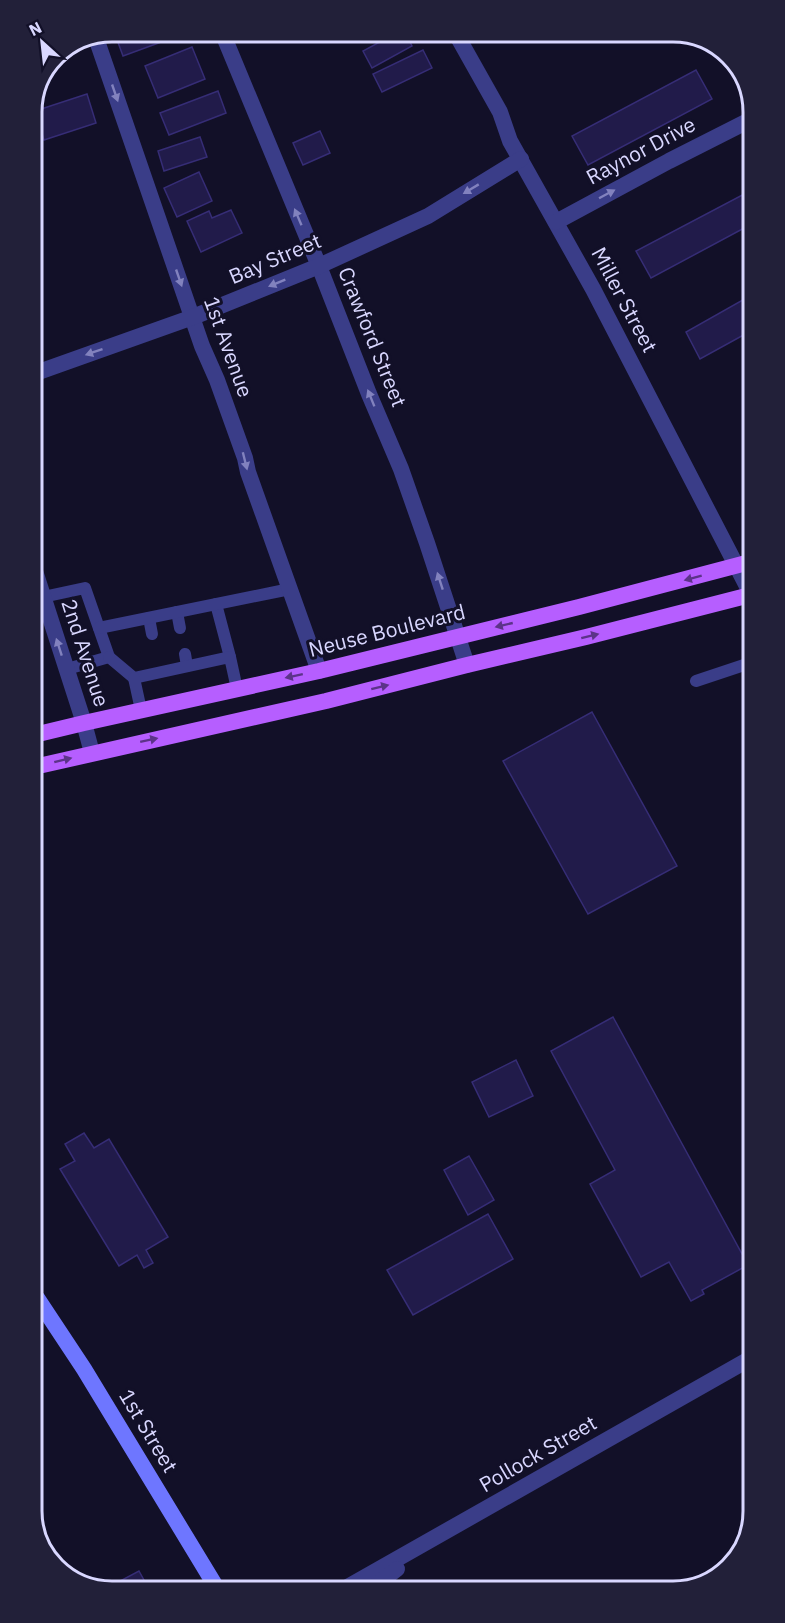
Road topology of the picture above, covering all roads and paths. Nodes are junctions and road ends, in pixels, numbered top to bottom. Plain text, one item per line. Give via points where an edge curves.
1 (226, 42) edge
2 (461, 42) edge
3 (98, 43) edge
4 (743, 124) edge
5 (521, 159) junction
6 (556, 222) junction
7 (319, 266) junction
8 (193, 317) junction
9 (42, 371) edge
10 (743, 564) edge
11 (290, 589) junction
12 (42, 591) edge
13 (743, 596) edge
14 (44, 597) junction
15 (216, 604) junction
16 (177, 612) junction
17 (149, 618) junction
18 (99, 628) junction
19 (180, 628) dead end
20 (152, 634) dead end
21 (458, 636) junction
22 (109, 657) junction
23 (230, 657) junction
24 (466, 664) junction
25 (743, 665) edge
26 (67, 669) junction
27 (319, 671) junction
28 (134, 678) junction
29 (696, 681) dead end
30 (237, 689) junction
31 (141, 710) junction
32 (84, 723) junction
33 (42, 733) edge
34 (92, 753) junction
35 (42, 765) edge
36 (42, 1307) edge
37 (743, 1363) edge
38 (453, 1527) junction
39 (213, 1581) edge
40 (358, 1581) edge
41 (382, 1581) edge

7 -> 1 street, Crawford Street
2 - 5 street, Miller Street
3 -> 8 street, 1st Avenue
6 -> 4 street, Raynor Drive
5 - 6 street, Miller Street
5 -> 7 street, Bay Street via 428,216
6 - 10 street, Miller Street
7 -> 8 street, Bay Street
21 -> 7 street, Crawford Street via 401,469
8 -> 9 street, Bay Street
8 -> 11 street, 1st Avenue
10 -> 21 main road, Neuse Boulevard
11 - 15 lane
11 - 27 street, 1st Avenue
12 - 14 street, 2nd Avenue
24 -> 13 main road
14 - 18 lane via 85,588
26 -> 14 street, 2nd Avenue
15 - 16 lane
15 - 23 lane
16 - 17 lane
16 - 19 lane
17 - 18 lane
17 - 20 lane
18 - 22 lane
21 - 24 street, Crawford Street
21 - 27 main road, Neuse Boulevard
22 - 26 lane
22 - 28 lane
23 - 28 lane via 158,666
23 - 30 lane
34 -> 24 main road via 326,701
25 - 29 lane
26 - 32 street, 2nd Avenue
27 -> 30 main road, Neuse Boulevard
28 - 31 lane
30 - 31 main road, Neuse Boulevard
31 - 32 main road, Neuse Boulevard
32 - 33 main road, Neuse Boulevard
32 - 34 street, 2nd Avenue
35 -> 34 main road
36 - 39 main road, 1st Street
37 - 38 street, Pollock Street
38 - 40 street, Pollock Street
38 - 41 street

